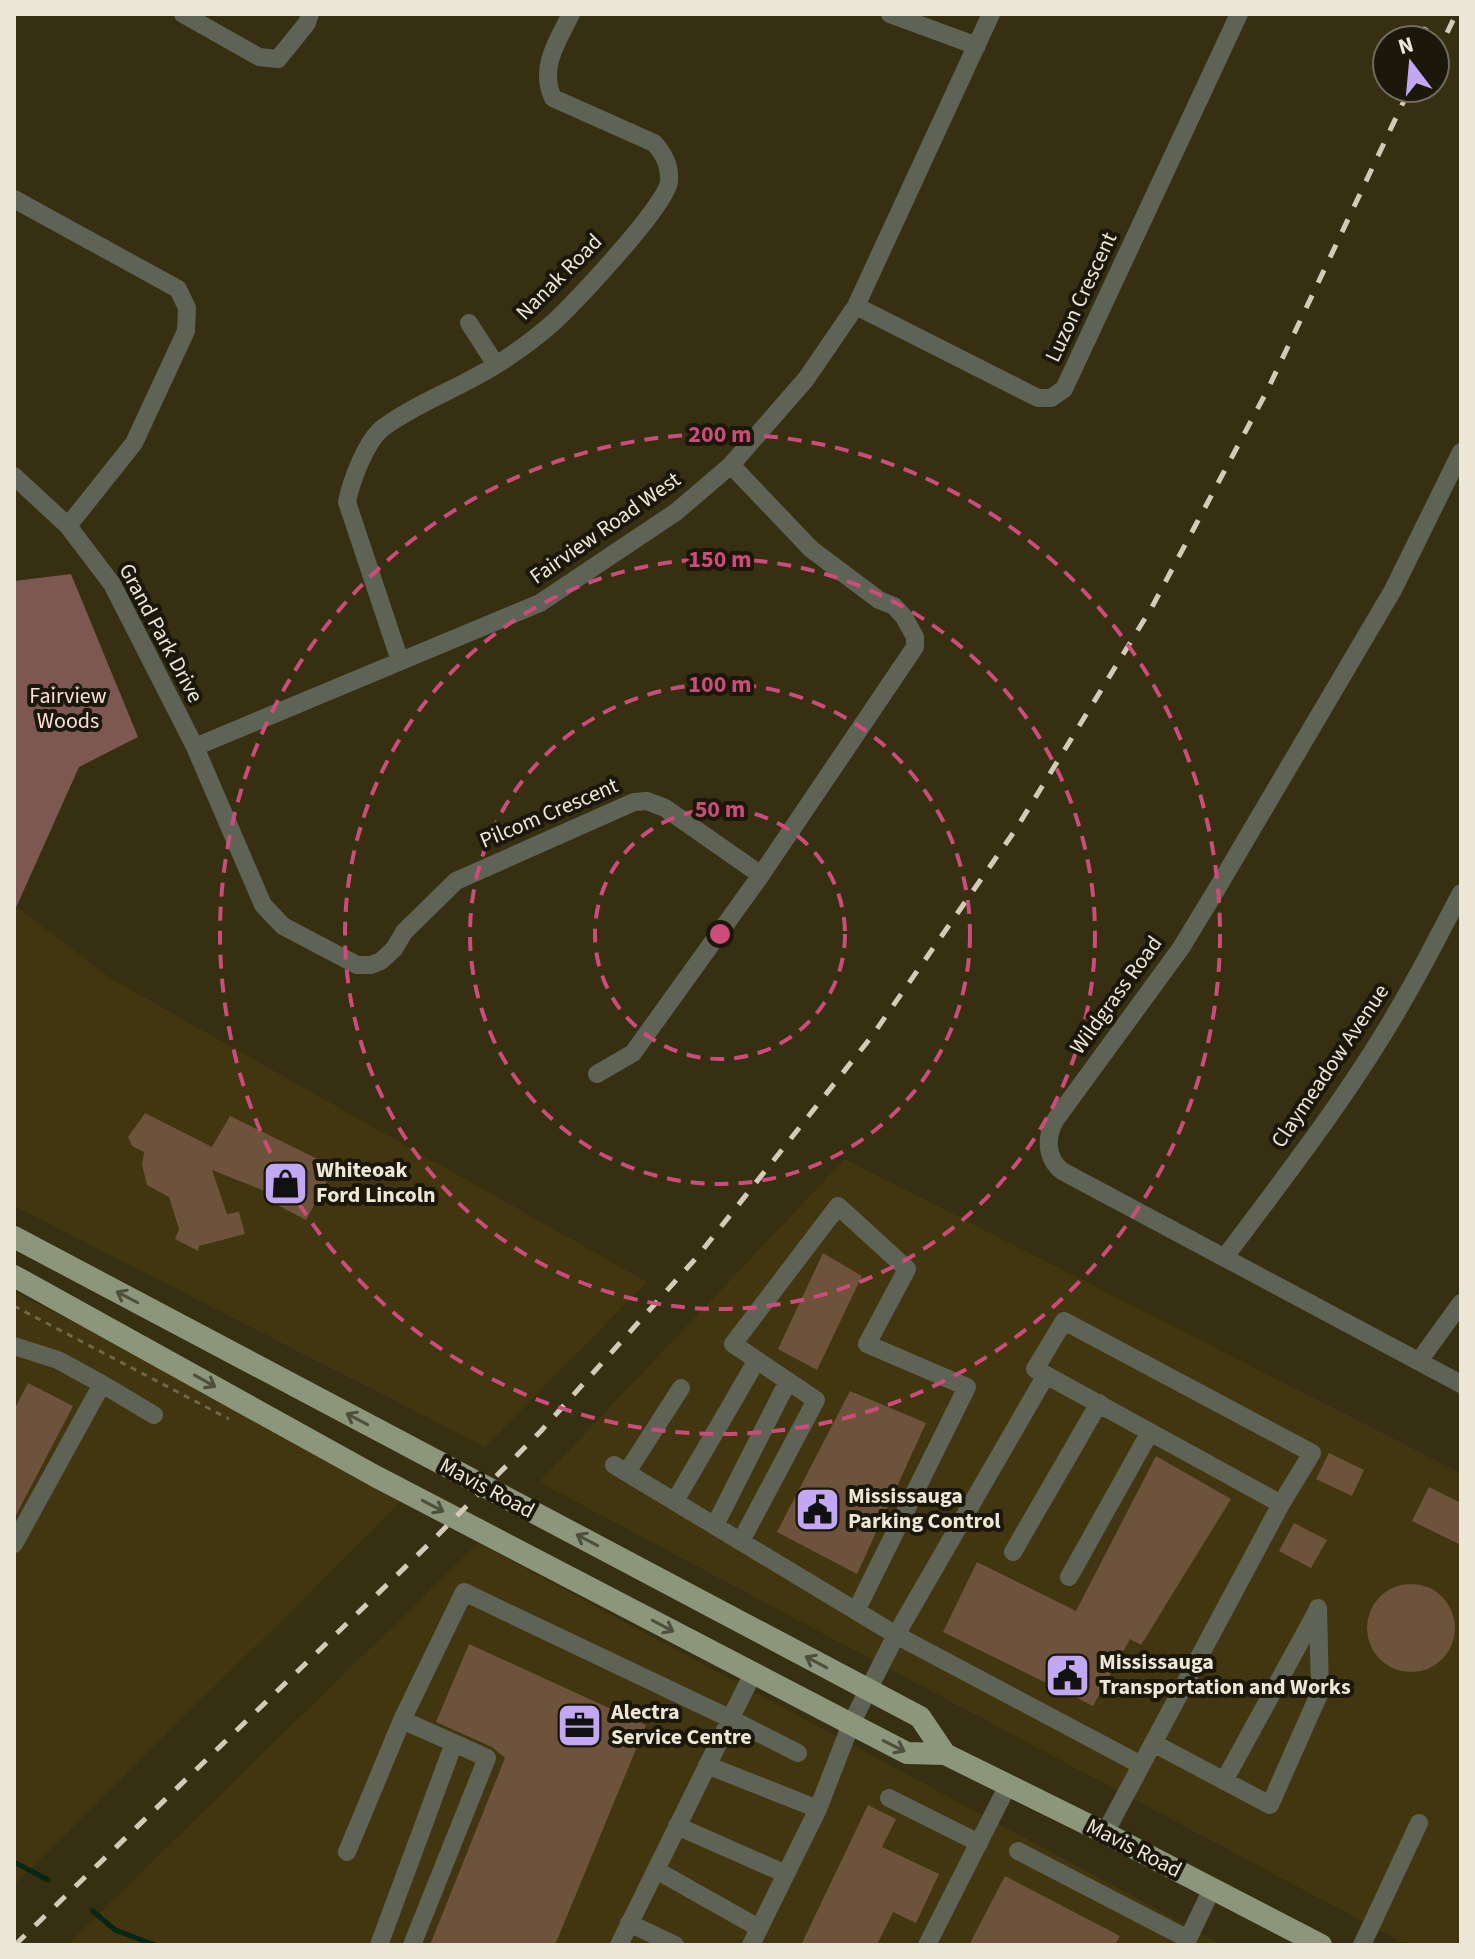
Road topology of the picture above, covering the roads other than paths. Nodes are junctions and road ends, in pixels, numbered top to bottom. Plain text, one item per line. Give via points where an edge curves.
1 (183, 14) edge
2 (310, 14) edge
3 (571, 14) edge
4 (890, 14) edge
5 (991, 14) edge
6 (1239, 14) edge
7 (977, 46) junction
8 (14, 199) edge
9 (856, 306) junction
10 (469, 323) dead end
11 (496, 365) junction
12 (1461, 452) edge
13 (731, 465) junction
14 (14, 476) edge
15 (68, 526) junction
16 (400, 661) junction
17 (195, 747) junction
18 (761, 875) junction
19 (1461, 893) edge
20 (597, 1074) dead end
21 (14, 1237) edge
22 (1225, 1257) junction
23 (14, 1276) edge
24 (1461, 1303) edge
25 (14, 1346) edge
26 (757, 1360) junction
27 (1419, 1361) junction
28 (1046, 1375) junction
29 (788, 1381) junction
30 (102, 1384) junction
31 (1461, 1384) edge
32 (681, 1388) dead end
33 (1099, 1403) junction
34 (154, 1415) dead end
35 (1150, 1432) junction
36 (675, 1501) junction
37 (1281, 1504) junction
38 (715, 1525) junction
39 (741, 1541) junction
40 (14, 1544) edge
41 (1013, 1552) dead end
42 (1069, 1577) dead end
43 (856, 1611) junction
44 (896, 1635) junction
45 (753, 1673) junction
46 (868, 1690) junction
47 (729, 1718) junction
48 (402, 1720) junction
49 (851, 1724) junction
50 (454, 1743) junction
51 (1153, 1743) junction
52 (798, 1753) dead end
53 (945, 1754) junction
54 (707, 1765) junction
55 (1141, 1765) junction
56 (1224, 1781) junction
57 (1008, 1785) junction
58 (889, 1798) dead end
59 (818, 1809) junction
60 (1419, 1823) dead end
61 (677, 1826) junction
62 (1105, 1833) junction
63 (979, 1843) junction
64 (1018, 1851) dead end
65 (347, 1852) dead end
66 (656, 1870) junction
67 (786, 1874) junction
68 (1212, 1889) junction
69 (629, 1923) junction
70 (755, 1936) edge
71 (1186, 1942) edge
72 (1314, 1943) edge
73 (379, 1945) edge
74 (412, 1945) edge
75 (619, 1945) edge
76 (675, 1945) edge
77 (927, 1945) edge
78 (1362, 1945) edge

1 - 2 street via 259,57 278,59
3 - 11 street, Nanak Road via 547,66 553,98 654,143 665,155 670,184 609,264 553,323
4 - 7 street
5 - 7 street, Fairview Road West
6 - 9 street, Luzon Crescent via 1064,389 1051,398 1038,398
7 - 9 street, Fairview Road West
8 - 15 street via 178,289 187,308 186,331 134,443
9 - 13 street, Fairview Road West via 806,379
10 - 11 street
11 - 16 street, Nanak Road via 381,428 350,486 347,502
12 - 22 street, Wildgrass Road via 1393,590 1215,892 1049,1134 1050,1157 1062,1171
13 - 16 street, Fairview Road West via 676,512 540,603
13 - 18 street via 811,549 894,606 915,637 912,654
14 - 15 street, Grand Park Drive
15 - 17 street, Grand Park Drive via 112,584
16 - 17 street, Fairview Road West
17 - 18 street, Pilcom Crescent via 263,905 283,926 357,965 381,961 456,881 634,802 665,808
18 - 20 street via 633,1053
19 - 22 street, Claymeadow Avenue via 1363,1065
46 -> 21 main road, Mavis Road
22 - 27 street, Wildgrass Road
23 -> 45 main road, Mavis Road via 375,1476
24 - 27 street
25 - 30 street via 58,1360
26 - 29 street
26 - 36 street
26 - 43 street via 733,1344 838,1206 907,1269 867,1344 967,1387
27 - 31 street, Wildgrass Road
28 - 33 street
28 - 37 street via 1035,1369 1064,1321 1312,1453
28 - 44 street
29 - 38 street
29 - 39 street via 816,1400
30 - 34 street
30 - 40 street
32 - 36 street via 621,1468
33 - 35 street
33 - 41 street
35 - 37 street
35 - 42 street
36 - 38 street
37 - 51 street
38 - 39 street
39 - 43 street
43 - 44 street
44 - 46 street
44 - 55 street
45 - 47 street
45 - 49 main road, Mavis Road
46 - 49 street
46 - 53 main road, Mavis Road via 920,1717
47 - 48 street via 464,1592
47 - 52 street
47 - 54 street
48 - 50 street
48 - 65 street
49 -> 53 main road, Mavis Road via 907,1753
49 - 59 street
50 - 73 street
50 - 74 street via 487,1758
51 - 55 street
51 - 56 street
53 - 57 main road, Mavis Road
54 - 59 street
54 - 61 street
55 - 62 street
56 - 56 street via 1270,1805 1320,1692 1318,1608
57 - 62 main road, Mavis Road
57 - 63 street
58 - 63 street
59 - 67 street
60 - 78 street
61 - 66 street
61 - 67 street
62 - 68 main road, Mavis Road
63 - 77 street
64 - 71 street
66 - 69 street
66 - 70 street
67 - 70 street
68 - 71 street
68 - 72 main road, Mavis Road
69 - 75 street
69 - 76 street

